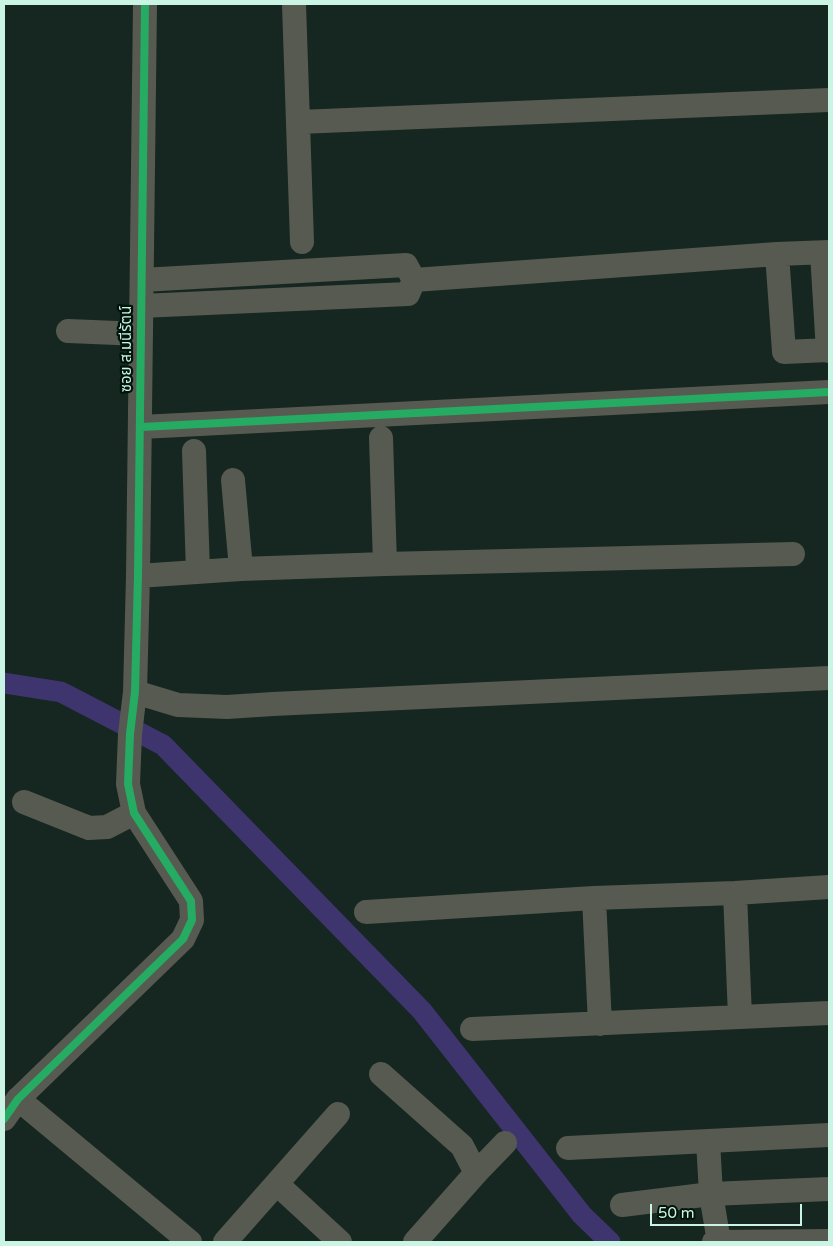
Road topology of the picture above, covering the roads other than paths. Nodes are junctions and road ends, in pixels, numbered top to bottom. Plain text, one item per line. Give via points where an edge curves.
1 (145, 4) edge
2 (294, 4) edge
3 (829, 100) edge
4 (299, 122) junction
5 (302, 242) dead end
6 (826, 252) edge
7 (778, 254) junction
8 (142, 280) junction
9 (414, 280) junction
10 (141, 306) junction
11 (68, 331) dead end
12 (141, 334) junction
13 (829, 350) edge
14 (829, 392) edge
15 (141, 428) junction
16 (381, 438) dead end
17 (194, 451) dead end
18 (233, 480) dead end
19 (792, 554) dead end
20 (385, 564) junction
21 (241, 569) junction
22 (198, 572) junction
23 (138, 576) junction
24 (829, 678) edge
25 (135, 693) junction
26 (24, 802) dead end
27 (134, 813) junction
28 (829, 887) edge
29 (735, 893) junction
30 (594, 898) junction
31 (366, 912) dead end
32 (829, 1013) edge
33 (740, 1017) junction
34 (600, 1024) junction
35 (472, 1029) dead end
36 (381, 1074) dead end
37 (18, 1100) junction
38 (338, 1114) dead end
39 (4, 1119) edge
40 (829, 1135) edge
41 (708, 1141) junction
42 (505, 1143) dead end
43 (568, 1148) dead end
44 (476, 1173) junction
45 (277, 1184) junction
46 (829, 1189) edge
47 (711, 1194) junction
48 (622, 1205) dead end
49 (829, 1241) edge
50 (190, 1242) edge
51 (225, 1242) edge
52 (340, 1242) edge
53 (415, 1242) edge
54 (714, 1242) edge
55 (719, 1242) edge

1 - 8 street, ซอย ส.มนีรัตน์
2 - 4 street
3 - 4 street
4 - 5 street
6 - 7 street
6 - 13 street
7 - 9 street
7 - 13 street via 784,352
8 - 9 street via 406,265
8 - 10 street, ซอย ส.มนีรัตน์
9 - 10 street via 408,294
10 - 12 street, ซอย ส.มนีรัตน์
11 - 12 street
12 - 15 street, ซอย ส.มนีรัตน์
14 - 15 street
15 - 23 street, ซอย ส.มนีรัตน์
16 - 20 street
17 - 22 street
18 - 21 street
19 - 20 street
20 - 21 street
21 - 22 street
22 - 23 street
23 - 25 street, ซอย ส.มนีรัตน์
24 - 25 street via 227,708 178,705
25 - 27 street, ซอย ส.มนีรัตน์ via 128,763 128,784
26 - 27 street via 89,828 107,828
27 - 37 street via 191,900 192,920 183,938
28 - 29 street
29 - 30 street
29 - 33 street
30 - 31 street
30 - 34 street
32 - 33 street
33 - 34 street
34 - 35 street
36 - 44 street via 462,1146
37 - 39 street
37 - 50 street
38 - 45 street
40 - 41 street
41 - 43 street
41 - 47 street
42 - 44 street
44 - 53 street
45 - 51 street
45 - 52 street
46 - 47 street
47 - 48 street
47 - 55 street
49 - 55 street
54 - 55 street

